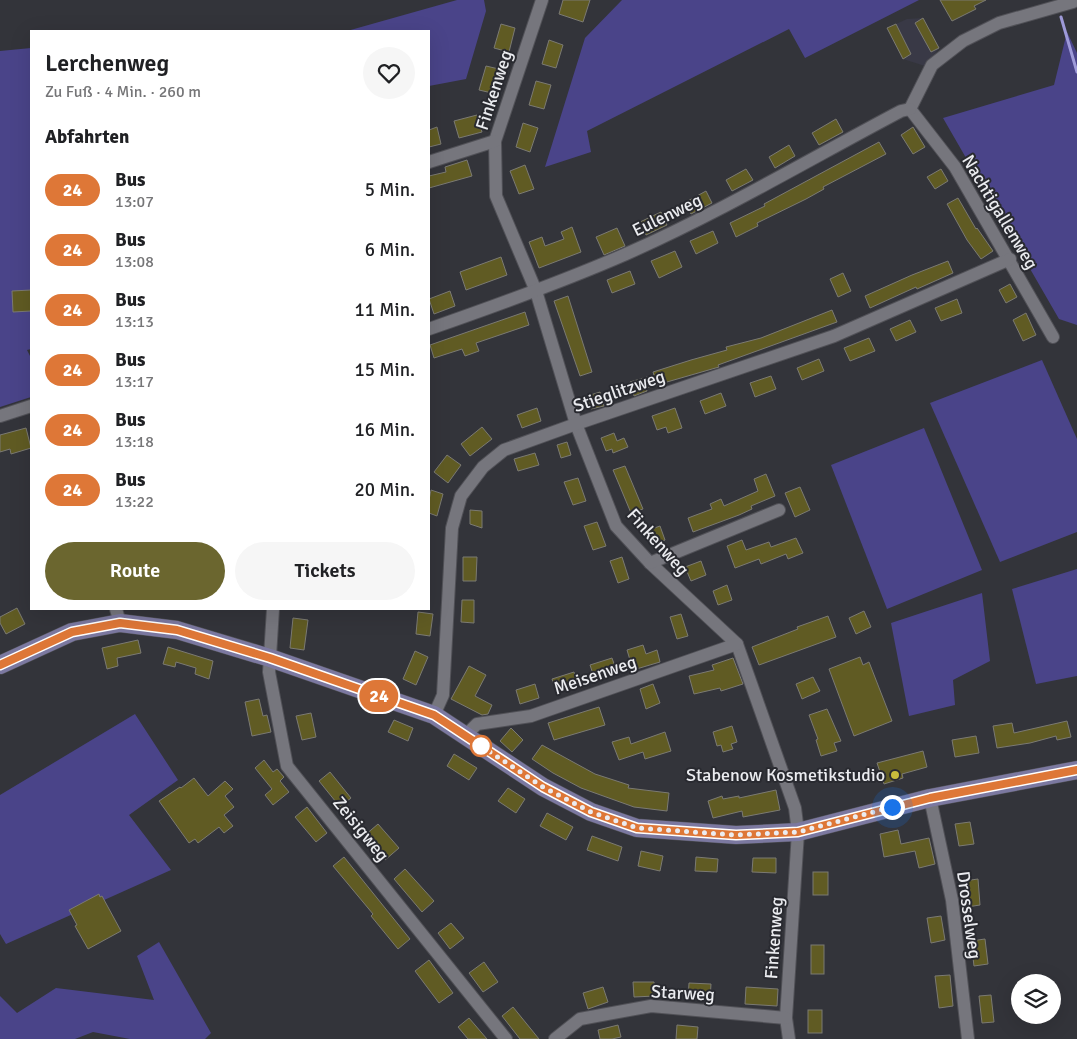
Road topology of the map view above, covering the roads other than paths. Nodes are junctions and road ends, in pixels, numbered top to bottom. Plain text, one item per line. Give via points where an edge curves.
1 (542, 0) edge
2 (1074, 5) edge
3 (910, 109) junction
4 (495, 141) junction
5 (430, 162) edge
6 (1010, 259) junction
7 (536, 291) junction
8 (430, 329) edge
9 (1053, 337) dead end
10 (30, 406) edge
11 (0, 416) edge
12 (576, 424) junction
13 (779, 510) dead end
14 (650, 563) junction
15 (273, 610) edge
16 (118, 616) edge
17 (737, 644) junction
18 (270, 658) junction
19 (0, 665) edge
20 (434, 715) junction
21 (465, 736) junction
22 (1077, 770) edge
23 (930, 798) junction
24 (798, 832) junction
25 (786, 1018) junction
26 (506, 1039) edge
27 (555, 1039) edge
28 (789, 1039) edge
29 (968, 1039) edge

1 - 4 street, Finkenweg
2 - 3 street via 999,23 963,41 932,65
3 - 6 street, Nachtigallenweg via 955,167
3 - 7 street, Eulenweg via 742,198 627,254
4 - 5 street
4 - 7 street, Finkenweg via 496,196
6 - 9 street, Nachtigallenweg
6 - 12 street, Stieglitzweg via 834,336
7 - 8 street, Eulenweg
7 - 12 street, Finkenweg
10 - 11 street
12 - 14 street, Finkenweg via 616,526
12 - 20 street, Stieglitzweg via 504,450 483,467 461,496 452,528 443,695
13 - 14 street
14 - 17 street, Finkenweg
15 - 18 street, Zeisigweg
16 - 18 street
16 - 19 street via 72,632
17 - 21 street, Meisenweg via 531,716 477,724
17 - 24 street, Finkenweg via 795,808
18 - 20 street
18 - 26 street, Zeisigweg via 269,672 287,766
20 - 21 street
21 - 24 street via 543,787 591,812 637,828 736,835
22 - 23 street
23 - 24 street
23 - 29 street, Drosselweg via 952,900
24 - 25 street, Finkenweg
25 - 27 street, Starweg via 651,1006 580,1019
25 - 28 street, Finkenweg

